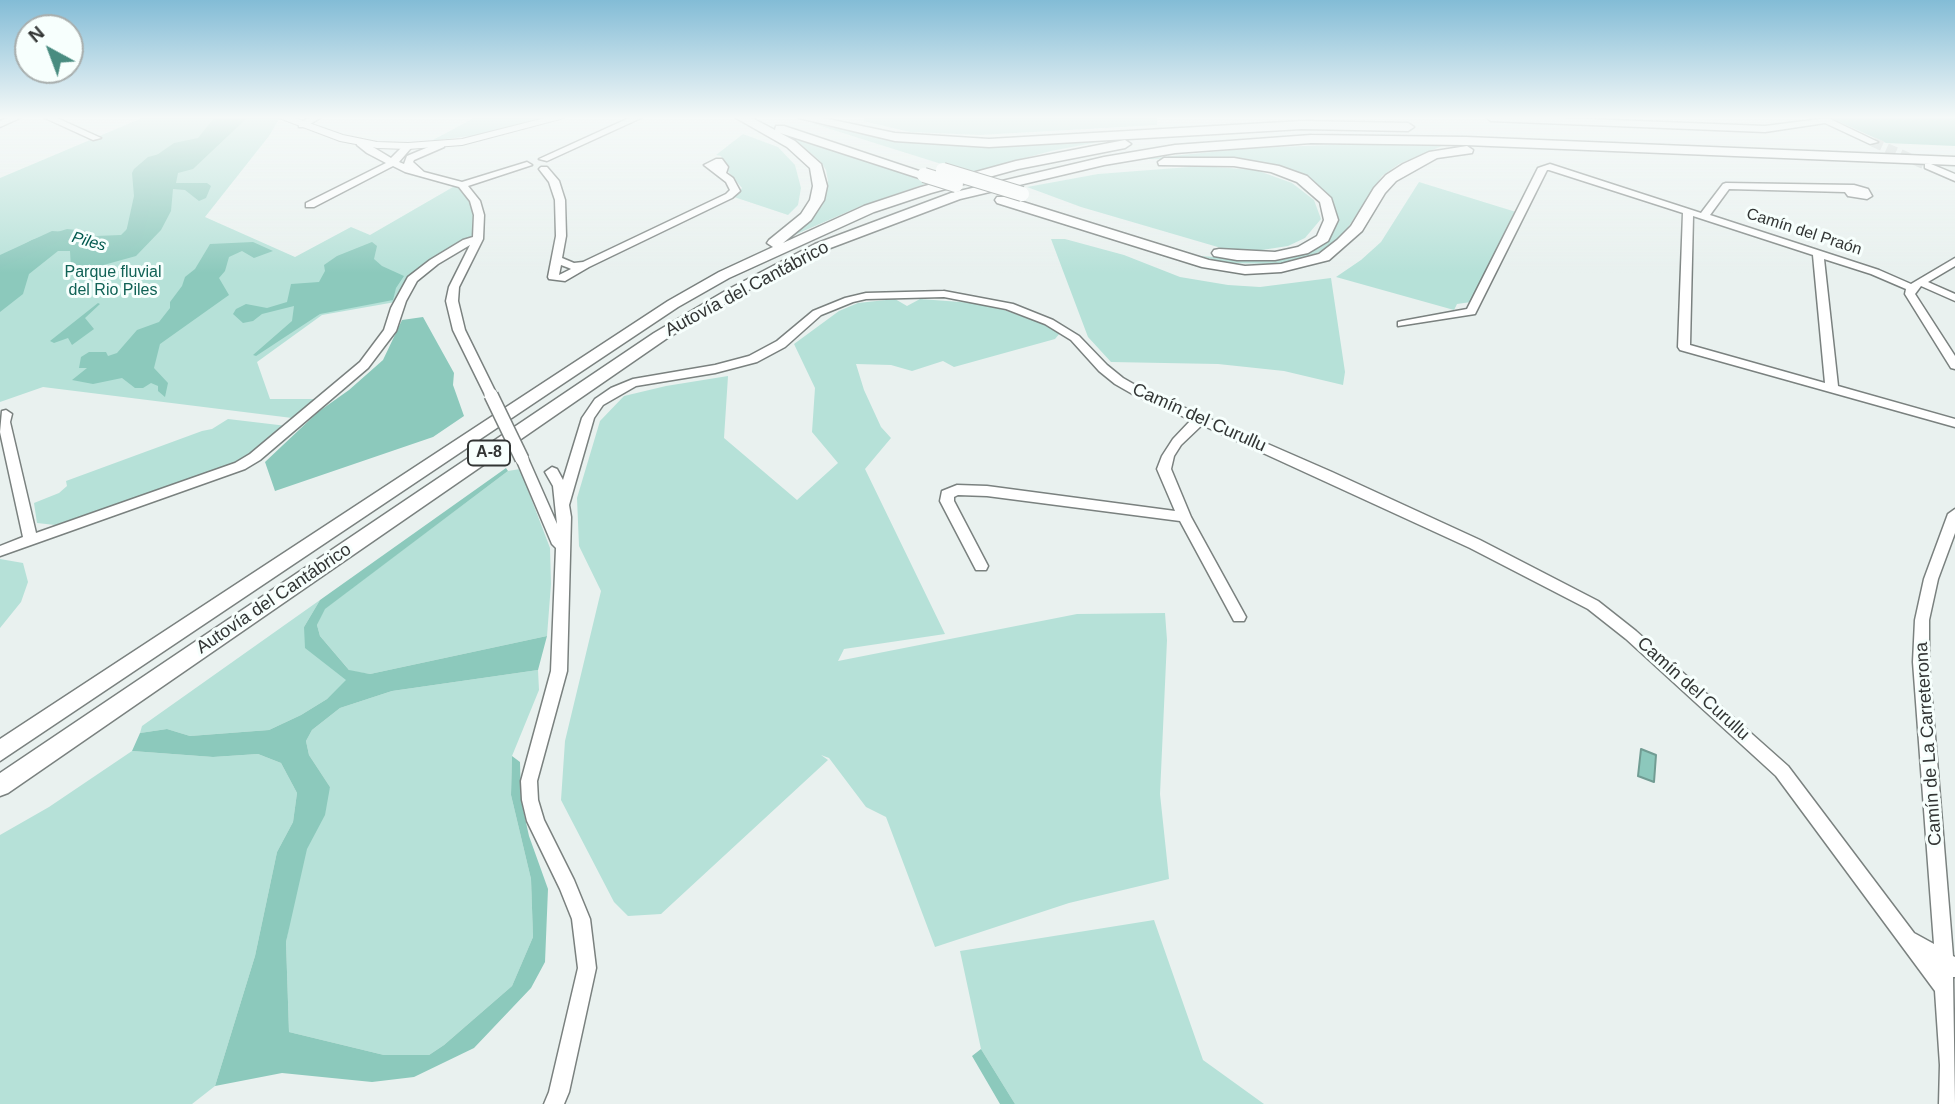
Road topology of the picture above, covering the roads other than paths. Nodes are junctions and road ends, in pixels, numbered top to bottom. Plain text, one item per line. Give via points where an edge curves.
1 (378, 170) edge
2 (411, 170) edge
3 (417, 170) edge
4 (505, 170) junction
5 (547, 170) edge
6 (817, 170) edge
7 (907, 170) edge
8 (941, 170) edge
9 (999, 170) edge
10 (1076, 170) edge
11 (1102, 170) edge
12 (1275, 170) edge
13 (1404, 170) edge
14 (1543, 170) edge
15 (1558, 170) edge
16 (1936, 170) tunnel mouth
17 (721, 173) dead end
18 (424, 174) junction
19 (481, 174) junction
20 (438, 176) junction
21 (1955, 178) edge
22 (460, 184) junction
23 (1016, 188) junction
24 (1848, 189) dead end
25 (472, 196) junction
26 (310, 205) dead end
27 (1688, 211) junction
28 (1704, 216) junction
29 (478, 239) junction
30 (1818, 253) junction
31 (557, 260) junction
32 (1955, 261) edge
33 (585, 265) junction
34 (1916, 285) junction
35 (1955, 298) edge
36 (1402, 324) dead end
37 (1955, 365) edge
38 (546, 387) junction
39 (1832, 390) junction
40 (6, 414) dead end
41 (1199, 420) junction
42 (1955, 423) edge
43 (577, 457) junction
44 (522, 458) junction
45 (550, 472) junction
46 (543, 504) junction
47 (563, 504) junction
48 (1955, 514) edge
49 (1184, 517) junction
50 (31, 541) junction
51 (561, 548) junction
52 (0, 551) edge
53 (981, 566) dead end
54 (1239, 617) dead end
55 (0, 751) edge
56 (0, 786) edge
57 (1906, 939) junction
58 (1949, 954) edge
59 (1951, 993) edge
60 (1953, 1061) edge
61 (554, 1104) edge
62 (1949, 1104) edge

1 - 26 street
2 - 18 street
3 - 18 street
4 - 19 street
4 - 22 street
4 - 25 street via 480,181
5 - 31 street via 560,200
6 - 38 highway via 817,200 806,217 767,248 658,308
7 - 13 highway, bridge via 1207,264 1245,270 1281,268 1324,257 1357,228 1379,191
8 - 23 highway, bridge
9 - 38 highway, Autovía del Cantábrico / A-8 via 869,209 724,275
10 - 23 highway, Autovía del Cantábrico / A-8
11 - 23 highway
12 - 23 highway via 1302,179 1326,201 1331,220 1323,238 1303,250 1275,256 1197,249
14 - 36 street, Camín del Praón via 1471,312
15 - 27 street, Camín del Praón
16 - 21 street
17 - 33 street via 735,191 729,196
18 - 20 street
19 - 20 street
19 - 22 street
20 - 22 street
22 - 25 street
23 - 56 highway, Autovía del Cantábrico / A-8 via 933,203 820,247 660,335
24 - 28 street via 1732,185 1722,188
25 - 29 street via 479,215
27 - 28 street, Camín del Praón
27 - 39 street via 1684,347
28 - 30 street, Camín del Praón
29 - 44 street, bridge via 454,287 452,301 459,330
29 - 50 street via 412,279 390,331 364,365 255,457
30 - 34 street, Camín del Praón
30 - 39 street
31 - 33 street
31 - 33 street via 553,276 559,279
32 - 34 street
34 - 35 street, Camín del Praón
34 - 37 street via 1910,294
38 - 55 highway, Autovía del Cantábrico / A-8
39 - 42 street
40 - 50 street via 4,422
41 - 43 street, Camín del Curullu via 1119,381 1075,338 1049,321 1009,306 944,294 877,296 834,305 753,359 633,383 615,391 599,402 588,418
41 - 49 street via 1177,442 1164,469
41 - 57 street, Camín del Curullu via 1493,552 1597,609 1782,771
43 - 45 street
43 - 47 street, Camín del Curullu
44 - 45 street via 537,472
44 - 46 street
45 - 46 street
45 - 47 street via 560,486
46 - 51 street
47 - 51 street
48 - 58 street, Camín de La Carreterona via 1931,579 1922,620 1921,662
49 - 53 street via 957,490 947,494 947,501
49 - 54 street
50 - 52 street
51 - 61 street via 559,671 529,781 530,800 581,919 587,968
57 - 58 street
57 - 59 street, Camín del Curullu
58 - 59 street, Camín de La Carreterona
59 - 60 street, Camín de La Carreterona
60 - 62 street, Camín de La Carreterona

